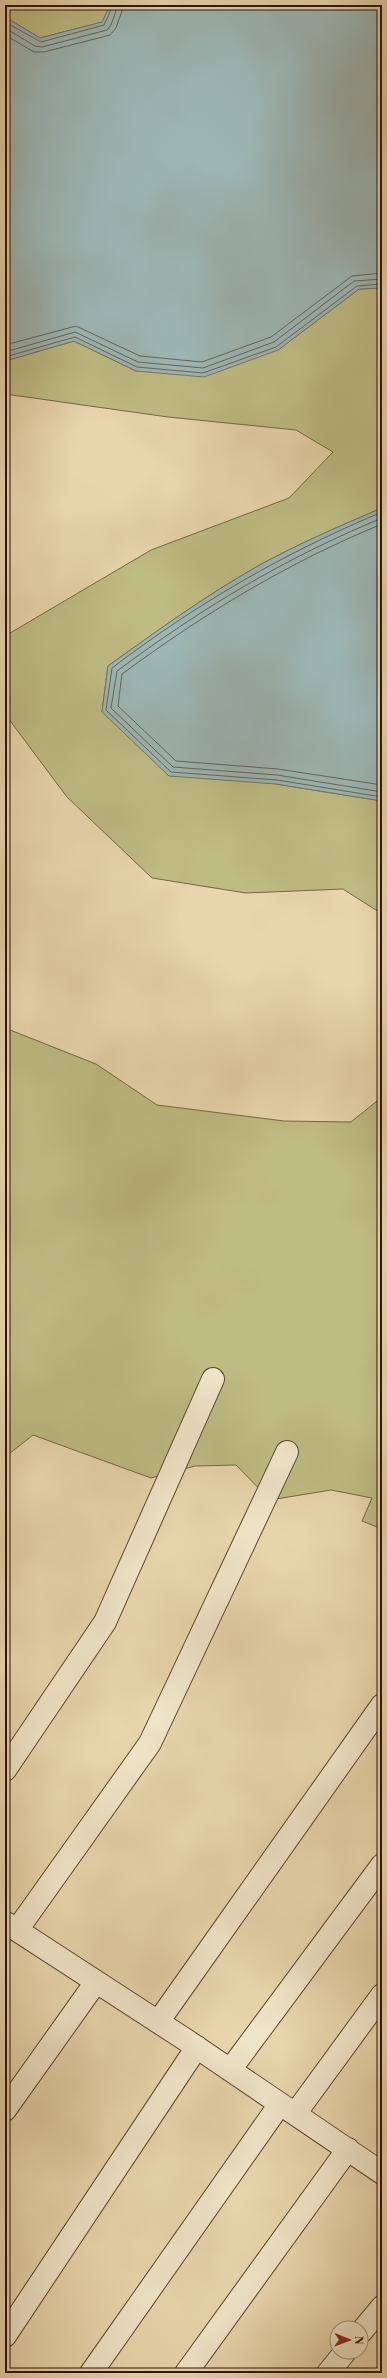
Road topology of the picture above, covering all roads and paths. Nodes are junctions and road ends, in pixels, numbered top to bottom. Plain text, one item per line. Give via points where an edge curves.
1 (213, 1379) dead end
2 (287, 1452) dead end
3 (382, 1705) edge
4 (5, 1770) edge
5 (382, 1865) edge
6 (11, 1926) edge
7 (96, 1982) junction
8 (382, 1995) edge
9 (158, 2022) junction
10 (197, 2047) junction
11 (230, 2070) junction
12 (288, 2109) junction
13 (5, 2110) edge
14 (348, 2149) junction
15 (381, 2169) edge
16 (382, 2307) edge
17 (369, 2322) edge
18 (5, 2336) edge
19 (339, 2360) edge
20 (91, 2373) edge
21 (186, 2373) edge
22 (328, 2373) edge

1 - 4 street via 105,1622
2 - 6 street via 150,1743
3 - 9 street
5 - 11 street
6 - 7 street
7 - 9 street
7 - 13 street
8 - 12 street
9 - 10 street
10 - 11 street
10 - 18 street
11 - 12 street
12 - 14 street
12 - 20 street
14 - 15 street
14 - 21 street
16 - 17 street
19 - 22 street

